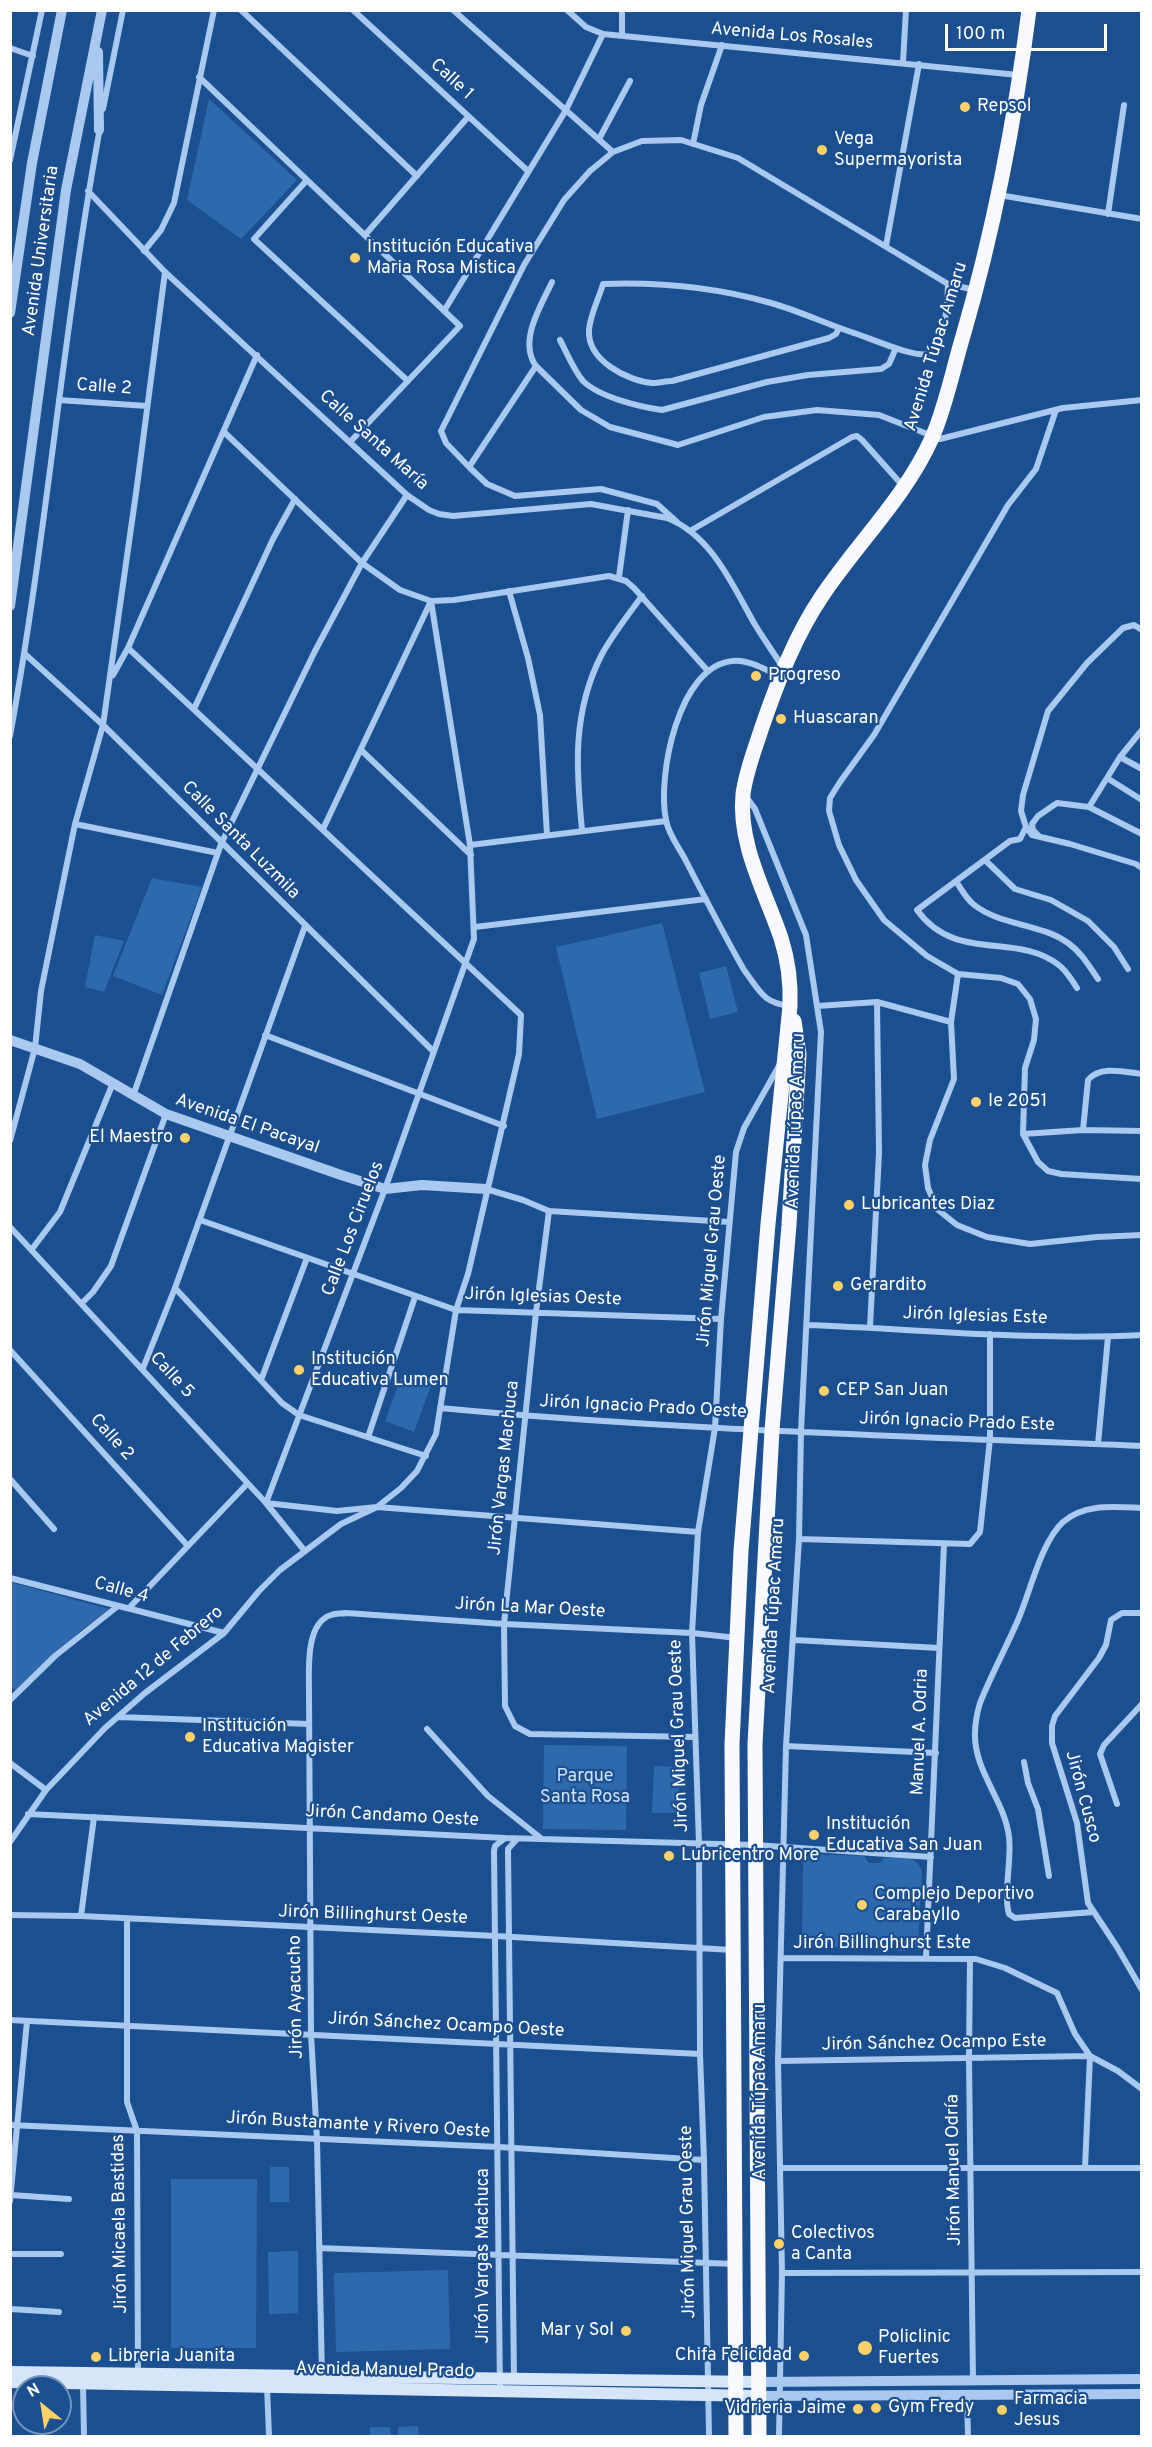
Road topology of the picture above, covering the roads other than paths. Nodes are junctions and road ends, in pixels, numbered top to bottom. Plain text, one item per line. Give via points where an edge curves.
1 (42, 10) edge
2 (62, 10) edge
3 (102, 10) edge
4 (123, 10) edge
5 (214, 10) edge
6 (241, 10) edge
7 (353, 10) edge
8 (453, 10) edge
9 (567, 10) edge
10 (622, 10) edge
11 (906, 10) edge
12 (1029, 10) edge
13 (98, 29) junction
14 (603, 34) junction
15 (622, 35) junction
16 (722, 45) junction
17 (10, 48) edge
18 (33, 56) junction
19 (903, 62) junction
20 (918, 64) junction
21 (1021, 75) junction
22 (199, 77) junction
23 (630, 81) dead end
24 (1124, 105) dead end
25 (566, 110) junction
26 (468, 117) junction
27 (99, 130) junction
28 (599, 139) junction
29 (693, 144) junction
30 (613, 152) junction
31 (10, 160) edge
32 (528, 171) junction
33 (417, 176) junction
34 (306, 180) junction
35 (88, 191) junction
36 (999, 195) junction
37 (1108, 214) junction
38 (1142, 219) edge
39 (365, 235) junction
40 (886, 246) junction
41 (144, 251) junction
42 (165, 272) junction
43 (552, 282) dead end
44 (948, 284) junction
45 (976, 291) junction
46 (444, 311) junction
47 (10, 313) edge
48 (838, 328) junction
49 (560, 340) dead end
50 (896, 348) junction
51 (257, 355) junction
52 (536, 366) junction
53 (408, 381) junction
54 (59, 400) junction
55 (1142, 400) edge
56 (147, 406) junction
57 (1056, 410) junction
58 (224, 432) junction
59 (933, 436) junction
60 (350, 442) junction
61 (469, 467) junction
62 (905, 489) junction
63 (407, 495) junction
64 (295, 499) junction
65 (628, 510) junction
66 (677, 522) junction
67 (690, 531) junction
68 (362, 563) junction
69 (619, 577) junction
70 (509, 591) junction
71 (642, 597) junction
72 (431, 601) junction
73 (10, 606) edge
74 (1142, 630) edge
75 (128, 648) junction
76 (25, 654) junction
77 (707, 670) junction
78 (782, 672) junction
79 (110, 681) junction
80 (194, 709) junction
81 (103, 725) junction
82 (1140, 734) edge
83 (10, 736) edge
84 (361, 750) junction
85 (1120, 757) junction
86 (257, 768) junction
87 (1142, 770) edge
88 (1107, 778) junction
89 (743, 792) junction
90 (1142, 800) edge
91 (1089, 807) junction
92 (666, 822) junction
93 (75, 824) junction
94 (1026, 827) junction
95 (323, 829) junction
96 (582, 830) junction
97 (1142, 834) edge
98 (547, 835) junction
99 (1042, 839) junction
100 (221, 844) junction
101 (470, 845) junction
102 (218, 853) junction
103 (471, 855) junction
104 (985, 860) junction
105 (1142, 868) edge
106 (956, 881) junction
107 (706, 899) junction
108 (305, 926) junction
109 (475, 927) junction
110 (465, 963) junction
111 (1128, 969) dead end
112 (958, 974) junction
113 (1098, 979) dead end
114 (1077, 988) dead end
115 (877, 1002) junction
116 (790, 1006) junction
117 (818, 1006) junction
118 (951, 1022) junction
119 (265, 1035) junction
120 (10, 1040) edge
121 (35, 1048) junction
122 (787, 1050) junction
123 (433, 1052) junction
124 (1142, 1074) edge
125 (113, 1083) junction
126 (420, 1093) junction
127 (133, 1096) junction
128 (166, 1114) junction
129 (504, 1126) junction
130 (1083, 1130) junction
131 (1142, 1131) edge
132 (1023, 1134) junction
133 (230, 1138) junction
134 (10, 1141) edge
135 (1142, 1179) edge
136 (385, 1189) junction
137 (486, 1189) junction
138 (549, 1212) junction
139 (200, 1220) junction
140 (729, 1222) junction
141 (10, 1227) edge
142 (1142, 1235) edge
143 (32, 1249) junction
144 (307, 1258) junction
145 (353, 1274) junction
146 (175, 1288) junction
147 (415, 1297) junction
148 (82, 1303) junction
149 (456, 1310) junction
150 (536, 1312) junction
151 (721, 1319) junction
152 (807, 1325) junction
153 (870, 1327) junction
154 (990, 1334) junction
155 (1142, 1335) edge
156 (1108, 1337) junction
157 (10, 1350) edge
158 (143, 1368) junction
159 (261, 1380) junction
160 (440, 1408) junction
161 (299, 1415) junction
162 (526, 1416) junction
163 (715, 1428) junction
164 (751, 1429) junction
165 (772, 1430) junction
166 (801, 1431) junction
167 (369, 1437) junction
168 (990, 1439) junction
169 (1098, 1444) junction
170 (1142, 1446) edge
171 (426, 1456) junction
172 (10, 1479) edge
173 (247, 1484) junction
174 (266, 1503) junction
175 (377, 1507) junction
176 (1142, 1508) edge
177 (514, 1518) junction
178 (54, 1529) dead end
179 (698, 1532) junction
180 (799, 1539) junction
181 (944, 1544) junction
182 (188, 1546) junction
183 (304, 1550) junction
184 (10, 1578) edge
185 (118, 1606) junction
186 (129, 1608) junction
187 (1142, 1613) edge
188 (322, 1620) joint
189 (504, 1624) junction
190 (224, 1633) junction
191 (692, 1633) junction
192 (738, 1638) junction
193 (794, 1640) junction
194 (939, 1648) junction
195 (10, 1700) edge
196 (1142, 1704) edge
197 (117, 1717) junction
198 (309, 1724) junction
199 (427, 1730) dead end
200 (695, 1737) junction
201 (786, 1746) junction
202 (936, 1753) junction
203 (1024, 1762) dead end
204 (10, 1763) edge
205 (46, 1790) junction
206 (1117, 1804) dead end
207 (28, 1814) junction
208 (94, 1817) junction
209 (310, 1828) junction
210 (505, 1838) junction
211 (517, 1839) junction
212 (543, 1839) junction
213 (10, 1842) edge
214 (699, 1844) junction
215 (733, 1844) junction
216 (755, 1845) junction
217 (784, 1847) junction
218 (931, 1857) junction
219 (1049, 1876) dead end
220 (1094, 1912) junction
221 (10, 1915) edge
222 (81, 1916) junction
223 (127, 1920) junction
224 (311, 1928) junction
225 (496, 1936) junction
226 (510, 1938) junction
227 (700, 1948) junction
228 (734, 1950) junction
229 (927, 1958) junction
230 (782, 1959) junction
231 (970, 1959) junction
232 (1140, 1986) edge
233 (10, 2020) edge
234 (27, 2021) junction
235 (126, 2025) junction
236 (311, 2034) junction
237 (498, 2043) junction
238 (512, 2044) junction
239 (700, 2054) junction
240 (1090, 2056) junction
241 (969, 2059) junction
242 (778, 2061) junction
243 (1142, 2089) edge
244 (13, 2126) edge
245 (137, 2131) junction
246 (317, 2139) junction
247 (499, 2147) junction
248 (512, 2148) junction
249 (704, 2160) junction
250 (780, 2168) junction
251 (970, 2168) junction
252 (1085, 2168) junction
253 (1142, 2168) edge
254 (11, 2195) edge
255 (69, 2199) dead end
256 (10, 2201) edge
257 (319, 2248) junction
258 (10, 2254) edge
259 (61, 2254) dead end
260 (500, 2254) junction
261 (513, 2254) junction
262 (704, 2262) junction
263 (736, 2264) junction
264 (971, 2272) junction
265 (1142, 2272) edge
266 (782, 2273) junction
267 (10, 2309) edge
268 (59, 2312) dead end
269 (10, 2372) edge
270 (322, 2376) junction
271 (138, 2379) junction
272 (500, 2379) junction
273 (514, 2379) junction
274 (1142, 2379) edge
275 (973, 2380) junction
276 (267, 2381) junction
277 (10, 2382) edge
278 (707, 2382) junction
279 (780, 2382) junction
280 (83, 2384) junction
281 (736, 2389) junction
282 (759, 2389) junction
283 (500, 2392) junction
284 (514, 2392) junction
285 (1142, 2394) edge
286 (968, 2395) junction
287 (707, 2396) junction
288 (779, 2396) junction
289 (84, 2436) edge
290 (269, 2436) edge
291 (709, 2436) edge
292 (736, 2436) edge
293 (759, 2436) edge
294 (779, 2436) edge
295 (968, 2436) edge

1 - 18 street
2 - 47 street, Avenida Universitaria via 32,163
3 - 13 street, Avenida Universitaria
4 - 27 street
5 - 22 street
6 - 33 street
7 - 26 street, Calle 1
8 - 25 street
9 - 14 street, Avenida Los Rosales via 586,27
10 - 15 street
11 - 19 street
12 - 21 highway, Avenida Túpac Amaru
13 - 27 street
13 - 73 street, Avenida Universitaria via 66,190
14 - 15 street, Avenida Los Rosales
14 - 25 street
15 - 16 street, Avenida Los Rosales
16 - 19 street, Avenida Los Rosales
16 - 29 street
17 - 18 street
18 - 31 street
19 - 20 street, Avenida Los Rosales
20 - 21 street, Avenida Los Rosales
20 - 40 street
21 - 36 highway, Avenida Túpac Amaru
22 - 34 street
22 - 41 street via 174,203 161,230
23 - 28 street
24 - 37 street
25 - 28 street
25 - 32 street
26 - 32 street, Calle 1
26 - 33 street
27 - 35 street
28 - 30 street
29 - 30 street via 681,140 642,141
29 - 40 street via 738,158
30 - 61 street via 564,200 524,265 447,416 441,431 446,443
32 - 46 street
33 - 39 street
34 - 39 street
34 - 53 street via 254,240
35 - 41 street, Calle Santa María
35 - 54 street
36 - 37 street
36 - 45 highway, Avenida Túpac Amaru
37 - 38 street
39 - 46 street
40 - 44 street
41 - 42 street, Calle Santa María
42 - 51 street, Calle Santa María
42 - 56 street
43 - 52 street via 535,317 528,345
44 - 45 street
44 - 50 street via 948,304 935,351 920,355
45 - 59 highway, Avenida Túpac Amaru
46 - 53 street via 460,326
48 - 48 street via 829,338 653,383 618,372 607,364 591,346 589,330 603,284 622,283 729,293 772,303
48 - 50 street
49 - 50 street via 584,382 620,400 662,410 767,382 881,369 889,364
51 - 58 street
51 - 60 street, Calle Santa María
52 - 59 street via 590,416 610,427 678,445 764,417 817,410 879,415
52 - 61 street
53 - 60 street
54 - 56 street, Calle 2
54 - 76 street
55 - 57 street
56 - 79 street
57 - 59 street via 940,439
57 - 112 street via 1036,469 1008,505 874,735 830,798 829,811 839,845 856,880 884,920 927,956
58 - 64 street
58 - 75 street
59 - 62 highway, Avenida Túpac Amaru
60 - 63 street, Calle Santa María
61 - 66 street via 487,484 515,496 601,489 657,504
62 - 67 street via 857,436
62 - 78 highway, Avenida Túpac Amaru via 823,595
63 - 65 street, Calle Santa María via 429,510 453,516 579,504
63 - 68 street
64 - 68 street
64 - 80 street
65 - 66 street, Calle Santa María
65 - 69 street
66 - 67 street, Calle Santa María
67 - 78 street, Calle Santa María via 725,571
68 - 72 street via 400,590
68 - 86 street
69 - 70 street
69 - 71 street
70 - 72 street
70 - 98 street via 540,716
71 - 77 street
71 - 96 street via 603,654 584,702 577,750
72 - 84 street
72 - 101 street, Calle Los Ciruelos
74 - 94 street via 1134,625 1123,628 1048,711 1023,795 1021,811
75 - 79 street
75 - 80 street
76 - 81 street, Calle Santa Luzmila
76 - 83 street
77 - 78 street via 734,660
77 - 92 street via 690,691 676,728 665,772
78 - 89 highway, Avenida Túpac Amaru
79 - 81 street
80 - 86 street
81 - 93 street
81 - 100 street, Calle Santa Luzmila
82 - 85 street
84 - 95 street
84 - 103 street
85 - 87 street
85 - 88 street
86 - 95 street
86 - 100 street
88 - 90 street
88 - 91 street
89 - 116 highway, Avenida Túpac Amaru via 746,839 782,940
89 - 117 street, Avenida Túpac Amaru via 755,809 806,935
91 - 97 street
91 - 99 street via 1057,803 1032,824
92 - 96 street
92 - 107 street
93 - 102 street
93 - 121 street via 41,991
94 - 99 street
94 - 104 street via 1020,839 1010,841
95 - 110 street
96 - 98 street
98 - 101 street
99 - 105 street
100 - 102 street
100 - 108 street, Calle Santa Luzmila
101 - 103 street, Calle Los Ciruelos
102 - 127 street
103 - 109 street, Calle Los Ciruelos
104 - 106 street
104 - 111 street via 1015,889 1051,900 1089,921 1114,947
106 - 113 street via 968,899 981,909 1066,941 1082,955
106 - 114 street via 917,910 931,928 980,946 1036,953 1060,966
107 - 109 street
107 - 116 street via 760,992 772,1004
108 - 119 street
108 - 123 street, Calle Santa Luzmila
109 - 110 street, Calle Los Ciruelos
110 - 123 street, Calle Los Ciruelos
110 - 129 street, Avenida 12 de Febrero via 521,1015 519,1054
112 - 118 street
112 - 132 street via 1001,978 1018,984 1030,999 1036,1019 1025,1068
115 - 117 street
115 - 118 street
115 - 153 street via 879,1153
116 - 122 highway, Avenida Túpac Amaru
116 - 165 highway, Avenida Túpac Amaru via 799,1054
117 - 152 street, Avenida Túpac Amaru via 821,1068
118 - 142 street via 954,1079 930,1140 925,1165 928,1188 937,1209 957,1225 987,1237 1030,1244
119 - 126 street
119 - 133 street
120 - 121 street, Avenida El Pacayal
121 - 125 street, Avenida El Pacayal via 80,1064
121 - 134 street
122 - 140 street, Jirón Miguel Grau Oeste via 739,1138
122 - 164 highway, Avenida Túpac Amaru
123 - 126 street, Calle Los Ciruelos
124 - 130 street via 1103,1071 1090,1076
125 - 127 street, Avenida El Pacayal
125 - 143 street via 60,1212
126 - 129 street
126 - 136 street, Calle Los Ciruelos
127 - 128 street, Avenida El Pacayal
128 - 133 street, Avenida El Pacayal
128 - 148 street via 111,1266
129 - 137 street, Avenida 12 de Febrero
130 - 131 street
130 - 132 street
132 - 135 street via 1038,1162 1048,1171
133 - 136 street, Avenida El Pacayal
133 - 139 street
136 - 137 street, Avenida El Pacayal via 422,1185
136 - 145 street, Calle Los Ciruelos
137 - 138 street
137 - 149 street, Avenida 12 de Febrero
138 - 140 street
138 - 150 street, Jirón Vargas Machuca
139 - 144 street, Jirón Iglesias Oeste
139 - 146 street
140 - 151 street, Jirón Miguel Grau Oeste
141 - 143 street, Calle 5
143 - 148 street, Calle 5
144 - 145 street, Jirón Iglesias Oeste
144 - 159 street
145 - 147 street, Jirón Iglesias Oeste
145 - 161 street, Calle Los Ciruelos
146 - 158 street
146 - 159 street
147 - 149 street, Jirón Iglesias Oeste
147 - 167 street
148 - 158 street, Calle 5
149 - 150 street, Jirón Iglesias Oeste
149 - 160 street, Avenida 12 de Febrero
150 - 151 street, Jirón Iglesias Oeste
150 - 162 street, Jirón Vargas Machuca
151 - 163 street, Jirón Miguel Grau Oeste
152 - 153 street, Jirón Iglesias Este
152 - 166 street, Avenida Túpac Amaru
153 - 154 street, Jirón Iglesias Este
154 - 156 street, Jirón Iglesias Este
154 - 168 street
155 - 156 street, Jirón Iglesias Este
156 - 169 street
157 - 182 street, Calle 2
158 - 173 street, Calle 5
159 - 161 street
160 - 162 street, Jirón Ignacio Prado Oeste
160 - 171 street, Avenida 12 de Febrero via 436,1434
161 - 167 street
161 - 174 street, Calle Los Ciruelos
162 - 163 street, Jirón Ignacio Prado Oeste
162 - 177 street, Jirón Vargas Machuca
163 - 164 street, Jirón Ignacio Prado Oeste
163 - 179 street, Jirón Miguel Grau Oeste
164 - 165 street, Jirón Ignacio Prado Oeste
164 - 192 highway, Avenida Túpac Amaru
165 - 166 street, Jirón Ignacio Prado Este
165 - 216 highway, Avenida Túpac Amaru via 755,1733
166 - 168 street, Jirón Ignacio Prado Este
166 - 180 street, Avenida Túpac Amaru
167 - 171 street
168 - 169 street, Jirón Ignacio Prado Este
168 - 181 street via 980,1532 970,1544
169 - 170 street, Jirón Ignacio Prado Este
171 - 175 street, Avenida 12 de Febrero via 401,1488
172 - 178 street
173 - 174 street, Calle 5
173 - 182 street
174 - 175 street via 337,1511
174 - 183 street, Calle 5
175 - 177 street
175 - 183 street, Avenida 12 de Febrero via 341,1524
176 - 220 street via 1086,1509 1058,1528 980,1704 974,1737 1010,1837 1007,1910 1011,1917
177 - 179 street
177 - 189 street, Jirón Vargas Machuca
179 - 191 street, Jirón Miguel Grau Oeste
180 - 181 street
180 - 193 street, Avenida Túpac Amaru
181 - 194 street, Manuel A. Odria
182 - 186 street
183 - 190 street, Avenida 12 de Febrero via 259,1591
184 - 185 street, Calle 4
185 - 186 street, Calle 4
185 - 195 street via 55,1656
186 - 190 street, Calle 4
187 - 220 street, Jirón Cusco via 1129,1612 1112,1620 1100,1658 1063,1704 1052,1726 1052,1743 1077,1823 1086,1894
188 - 189 street, Jirón La Mar Oeste via 346,1613
188 - 198 street, Jirón Ayacucho via 311,1643
189 - 191 street, Jirón La Mar Oeste
189 - 200 street, Jirón Vargas Machuca via 505,1706 515,1725 530,1734
190 - 197 street, Avenida 12 de Febrero
191 - 192 street, Jirón La Mar Oeste
191 - 200 street, Jirón Miguel Grau Oeste
192 - 215 highway, Avenida Túpac Amaru via 732,1744
193 - 194 street
193 - 201 street, Avenida Túpac Amaru
194 - 202 street, Manuel A. Odria
196 - 206 street via 1100,1754
197 - 198 street
197 - 205 street, Avenida 12 de Febrero
198 - 209 street, Jirón Ayacucho
199 - 212 street via 488,1797
200 - 214 street, Jirón Miguel Grau Oeste
201 - 202 street
201 - 217 street, Avenida Túpac Amaru
202 - 218 street, Manuel A. Odria
203 - 219 street via 1038,1809
204 - 205 street
205 - 207 street, Avenida 12 de Febrero
207 - 208 street, Jirón Candamo Oeste
207 - 213 street, Avenida 12 de Febrero
208 - 209 street, Jirón Candamo Oeste
208 - 222 street
209 - 210 street, Jirón Candamo Oeste
209 - 224 street, Jirón Ayacucho
210 - 211 street, Jirón Candamo Oeste
210 - 225 street, Jirón Vargas Machuca via 494,1851
211 - 212 street, Jirón Candamo Oeste
211 - 226 street, Jirón Vargas Machuca via 508,1849
212 - 214 street, Jirón Candamo Oeste
214 - 215 street, Jirón Candamo Oeste
214 - 227 street, Jirón Miguel Grau Oeste
215 - 216 street, Jirón Candamo Oeste
215 - 228 highway, Avenida Túpac Amaru
216 - 217 street, Jirón Candamo Oeste
216 - 282 highway, Avenida Túpac Amaru
217 - 218 street, Jirón Candamo Oeste
217 - 230 street, Avenida Túpac Amaru
218 - 229 street, Manuel A. Odria
220 - 232 street, Jirón Cusco
221 - 222 street, Jirón Billinghurst Oeste
222 - 223 street, Jirón Billinghurst Oeste
223 - 224 street, Jirón Billinghurst Oeste
223 - 235 street, Jirón Micaela Bastidas
224 - 225 street, Jirón Billinghurst Oeste
224 - 236 street, Jirón Ayacucho
225 - 226 street, Jirón Billinghurst Oeste
225 - 237 street, Jirón Vargas Machuca
226 - 227 street, Jirón Billinghurst Oeste
226 - 238 street, Jirón Vargas Machuca
227 - 228 street, Jirón Billinghurst Oeste
227 - 239 street, Jirón Miguel Grau Oeste
228 - 263 highway, Avenida Túpac Amaru
229 - 230 street, Jirón Billinghurst Este
229 - 231 street, Jirón Billinghurst Este
230 - 242 street, Avenida Túpac Amaru
231 - 240 street, Jirón Billinghurst Este via 992,1962 1057,1993 1075,2034
231 - 241 street, Jirón Manuel Odría
233 - 234 street, Jirón Sánchez Ocampo Oeste
234 - 235 street, Jirón Sánchez Ocampo Oeste
234 - 244 street
235 - 236 street, Jirón Sánchez Ocampo Oeste
235 - 245 street, Jirón Micaela Bastidas via 127,2102
236 - 237 street, Jirón Sánchez Ocampo Oeste
236 - 246 street, Jirón Ayacucho
237 - 238 street, Jirón Sánchez Ocampo Oeste
237 - 247 street, Jirón Vargas Machuca
238 - 239 street, Jirón Sánchez Ocampo Oeste
238 - 248 street, Jirón Vargas Machuca
239 - 249 street, Jirón Miguel Grau Oeste
240 - 241 street, Jirón Sánchez Ocampo Este
240 - 243 street, Jirón Billinghurst Este
240 - 252 street
241 - 242 street, Jirón Sánchez Ocampo Este
241 - 251 street, Jirón Manuel Odría
242 - 250 street, Avenida Túpac Amaru
244 - 245 street, Jirón Bustamante y Rivero Oeste
244 - 254 street
245 - 246 street, Jirón Bustamante y Rivero Oeste
245 - 271 street, Jirón Micaela Bastidas
246 - 247 street, Jirón Bustamante y Rivero Oeste
246 - 257 street, Jirón Ayacucho
247 - 248 street, Jirón Bustamante y Rivero Oeste
247 - 260 street, Jirón Vargas Machuca
248 - 249 street, Jirón Bustamante y Rivero Oeste
248 - 261 street, Jirón Vargas Machuca
249 - 262 street, Jirón Miguel Grau Oeste
250 - 251 street
250 - 266 street, Avenida Túpac Amaru
251 - 252 street
251 - 264 street, Jirón Manuel Odría
252 - 253 street
254 - 255 street
254 - 256 street
257 - 260 street
257 - 270 street, Jirón Ayacucho
258 - 259 street
260 - 261 street
260 - 272 street, Jirón Vargas Machuca
261 - 262 street
261 - 273 street, Jirón Vargas Machuca
262 - 263 street
262 - 278 street, Jirón Miguel Grau Oeste
263 - 281 highway, Avenida Túpac Amaru
264 - 265 street
264 - 266 street
264 - 275 street, Jirón Manuel Odría
266 - 279 street, Avenida Túpac Amaru
267 - 268 street
269 - 271 main road, Avenida Manuel Prado
270 - 272 main road, Avenida Manuel Prado
270 - 276 main road, Avenida Manuel Prado
271 - 276 main road, Avenida Manuel Prado
271 - 280 main road, Avenida Manuel Prado
272 - 273 main road, Avenida Manuel Prado
272 - 283 street, Jirón Vargas Machuca
273 - 278 main road, Avenida Manuel Prado
273 - 284 street, Jirón Vargas Machuca
274 - 275 street
275 - 279 street
276 - 283 main road, Avenida Manuel Prado
276 - 290 street
277 - 280 main road, Avenida Manuel Prado
278 - 281 main road, Avenida Manuel Prado
278 - 287 street, Jirón Miguel Grau Oeste
279 - 282 street
279 - 288 street, Avenida Túpac Amaru
280 - 289 street
281 - 282 main road, Avenida Manuel Prado
281 - 287 main road, Avenida Manuel Prado
281 - 292 highway, Avenida Túpac Amaru
282 - 288 street
282 - 293 highway, Avenida Túpac Amaru
283 - 284 main road, Avenida Manuel Prado
284 - 287 main road, Avenida Manuel Prado
285 - 286 street
286 - 288 street
286 - 295 street
287 - 291 street, Jirón Miguel Grau Oeste
288 - 294 street, Avenida Túpac Amaru

